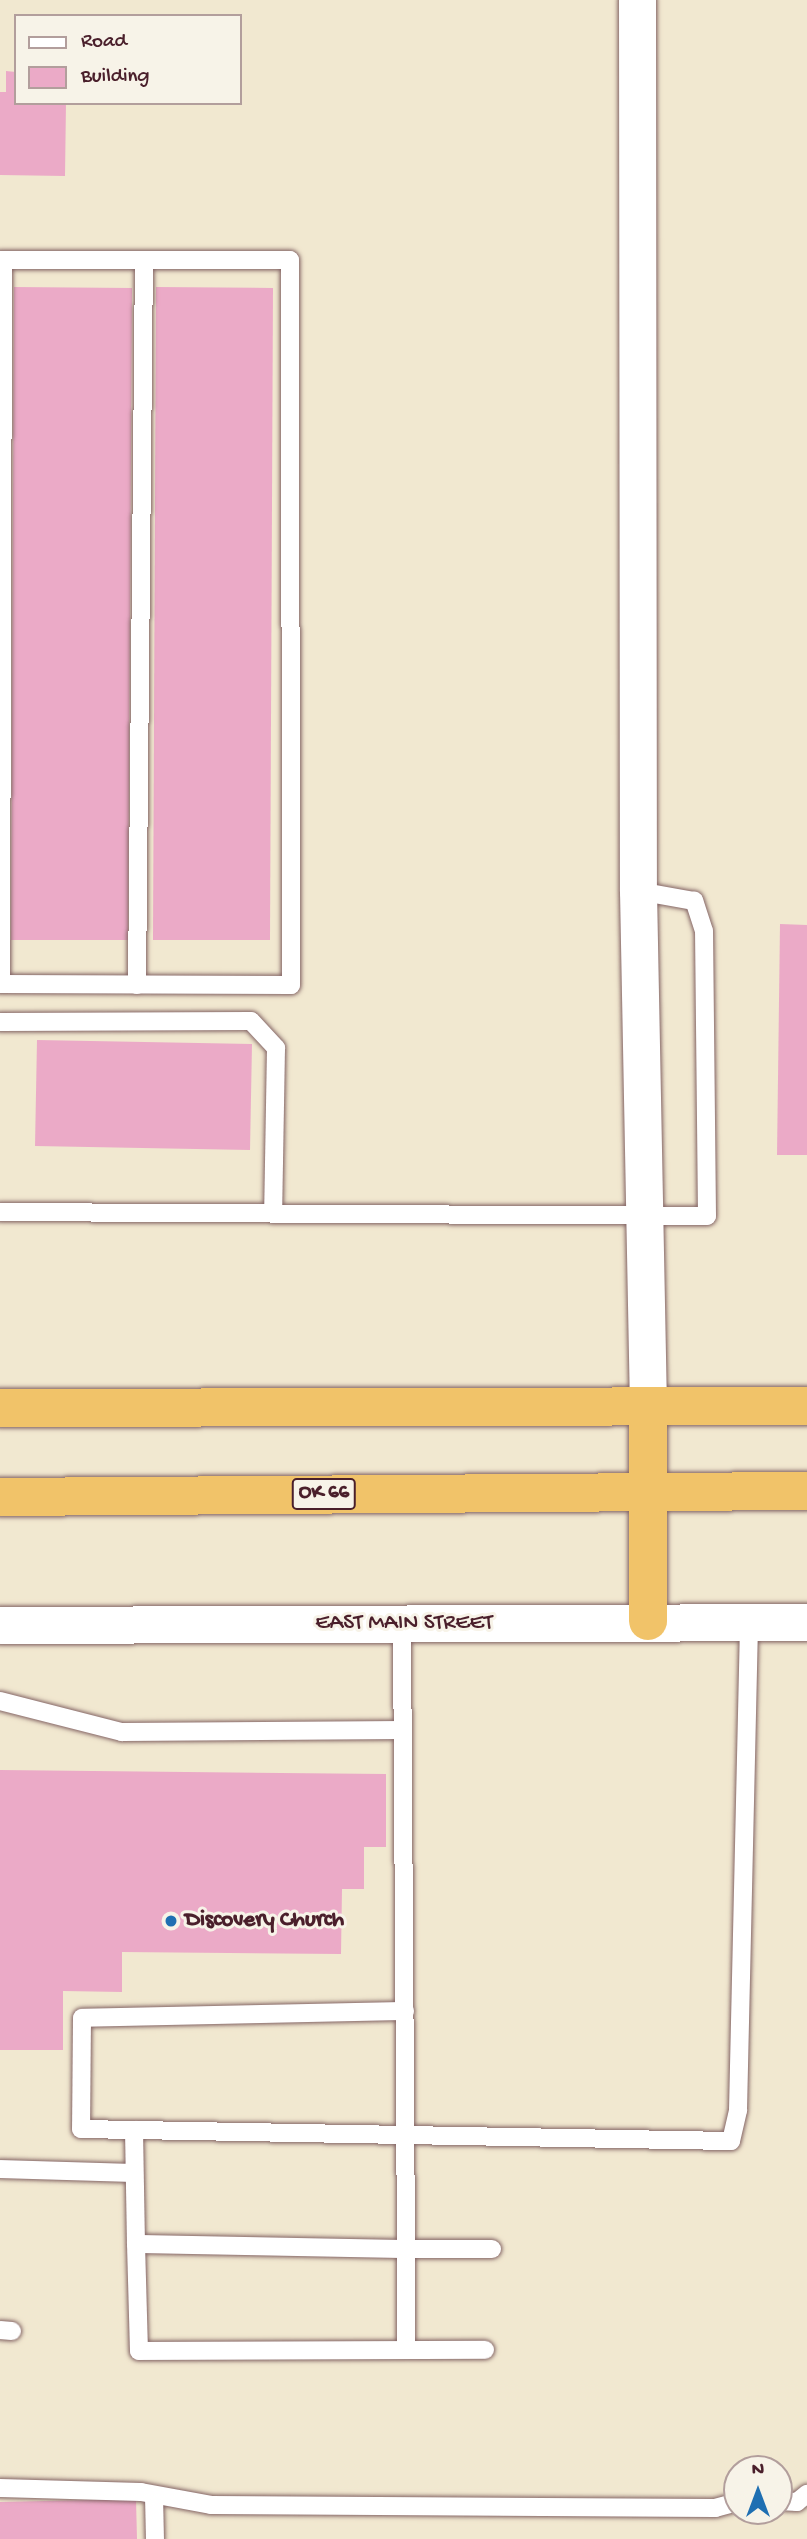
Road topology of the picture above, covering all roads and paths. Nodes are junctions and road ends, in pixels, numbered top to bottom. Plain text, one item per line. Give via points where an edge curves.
1 (637, 0) edge
2 (2, 260) edge
3 (144, 260) junction
4 (638, 891) junction
5 (0, 984) edge
6 (137, 985) junction
7 (0, 1021) edge
8 (0, 1212) edge
9 (273, 1212) junction
10 (647, 1218) junction
11 (807, 1406) edge
12 (0, 1408) edge
13 (648, 1408) junction
14 (648, 1492) junction
15 (807, 1492) edge
16 (0, 1497) edge
17 (648, 1621) junction
18 (750, 1621) junction
19 (807, 1622) edge
20 (402, 1624) junction
21 (0, 1625) edge
22 (0, 1701) edge
23 (403, 1730) junction
24 (405, 2011) junction
25 (134, 2130) junction
26 (406, 2136) junction
27 (0, 2169) edge
28 (133, 2172) junction
29 (136, 2244) junction
30 (406, 2249) junction
31 (492, 2249) dead end
32 (406, 2350) junction
33 (485, 2350) dead end
34 (0, 2488) edge
35 (154, 2496) junction
36 (723, 2506) edge
37 (155, 2539) edge

1 - 4 street
2 - 3 lane
2 - 5 lane
3 - 6 lane
3 - 6 lane via 290,260 291,985
4 - 10 street
4 - 10 lane via 694,901 704,931 707,1216
5 - 6 lane
7 - 9 lane via 251,1021 276,1048
8 - 9 lane
9 - 10 lane
10 - 13 street
11 - 13 highway
12 - 13 highway
13 - 14 highway
14 - 15 highway, OK 66
14 - 16 highway, OK 66
14 - 17 highway
17 - 18 street, EAST MAIN STREET
17 - 20 street, EAST MAIN STREET
18 - 19 street, EAST MAIN STREET
18 - 26 lane via 738,2110 731,2141
20 - 21 street, EAST MAIN STREET
20 - 23 lane
22 - 23 lane via 122,1732
23 - 24 lane
24 - 25 lane via 82,2018 81,2129
24 - 26 lane
25 - 26 lane
25 - 28 lane
26 - 30 lane
27 - 28 lane
28 - 29 lane
29 - 30 lane
29 - 32 lane via 139,2351
30 - 31 lane
30 - 32 lane
32 - 33 lane
34 - 35 lane
35 - 36 lane via 211,2505
35 - 37 lane

